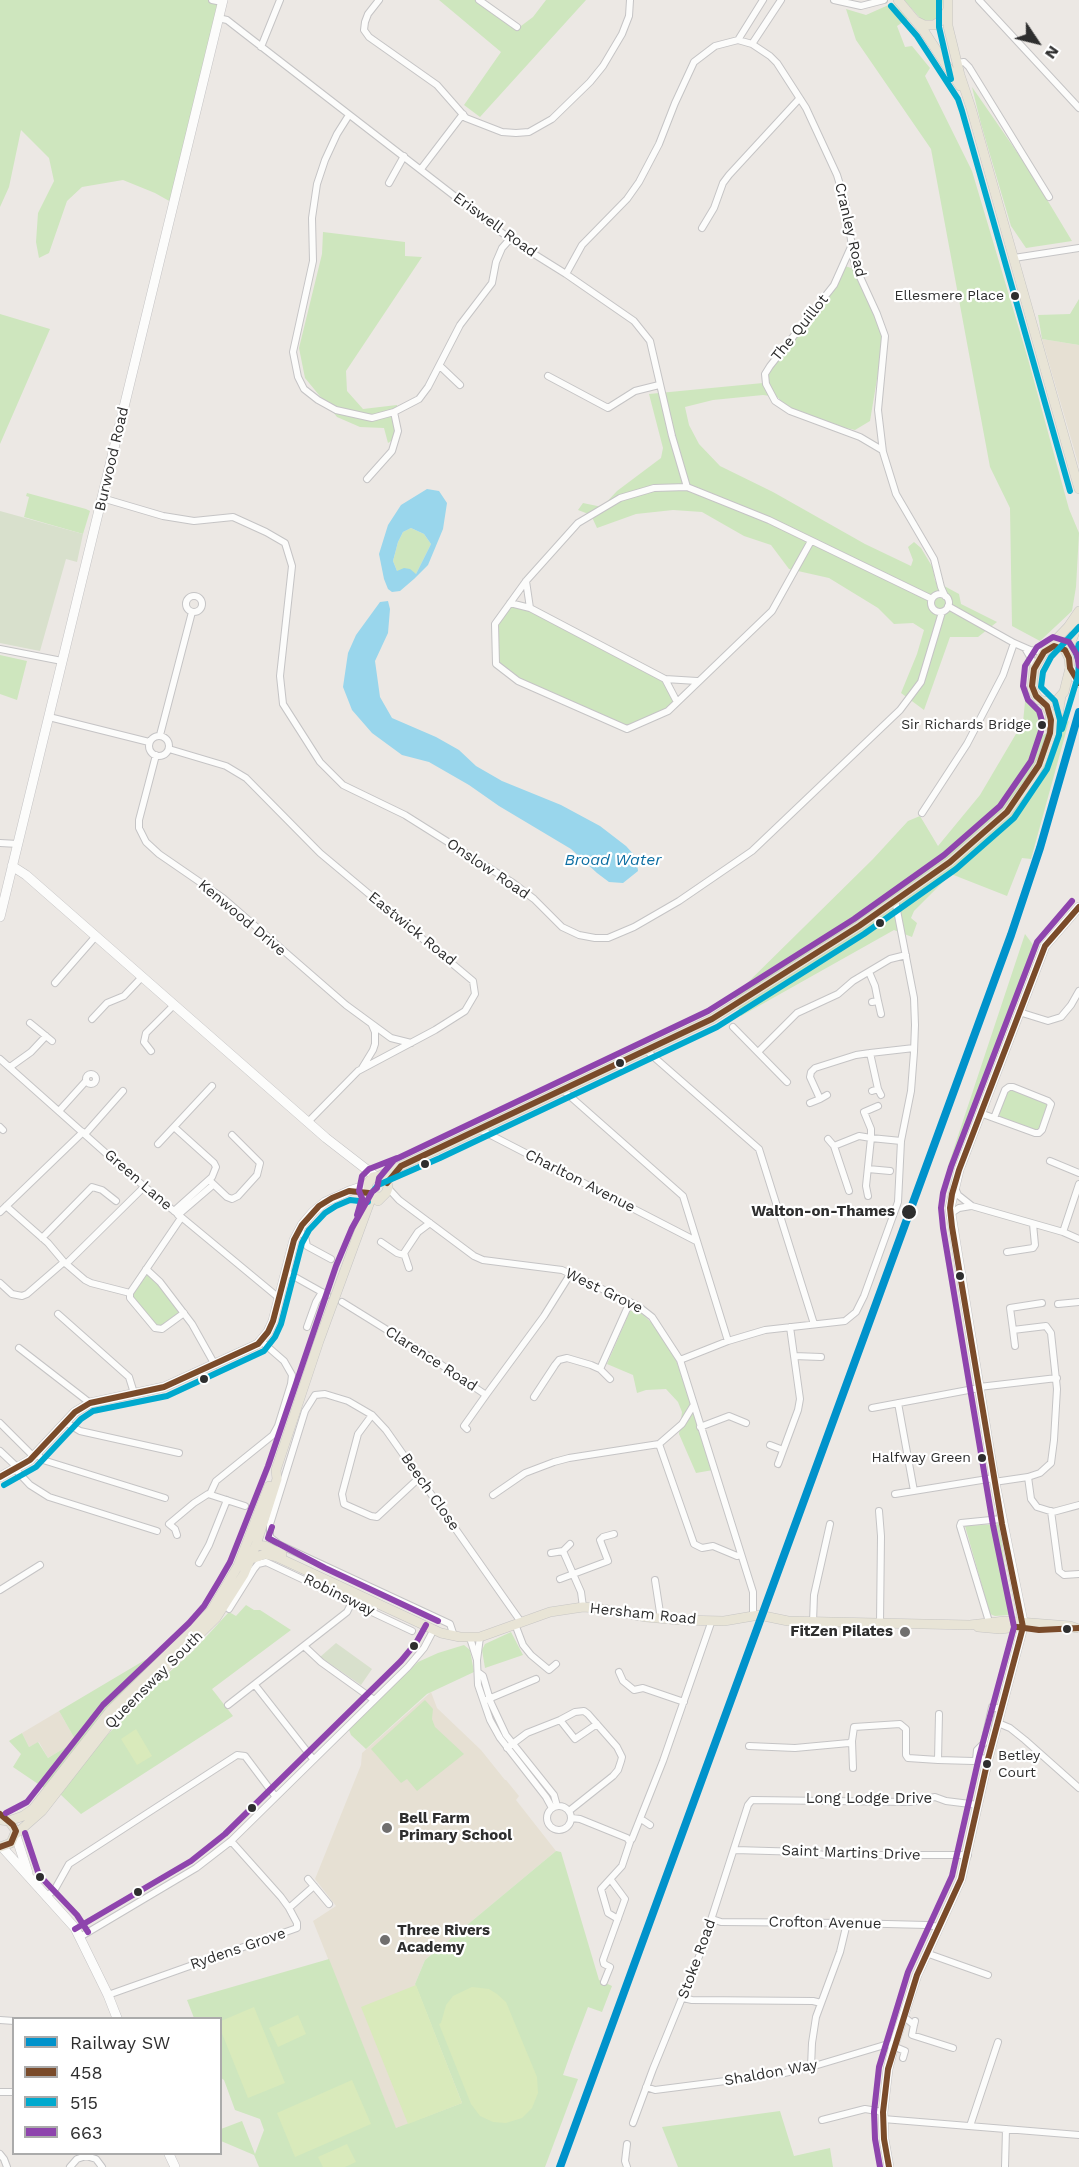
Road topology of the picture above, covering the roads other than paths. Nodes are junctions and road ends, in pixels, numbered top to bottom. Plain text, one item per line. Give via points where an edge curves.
1 (212, 0) edge
2 (280, 0) edge
3 (379, 0) edge
4 (479, 0) edge
5 (630, 0) edge
6 (763, 0) edge
7 (781, 0) edge
8 (834, 0) edge
9 (884, 0) edge
10 (898, 0) edge
11 (948, 0) edge
12 (979, 0) edge
13 (223, 1) edge
14 (947, 11) junction
15 (218, 18) junction
16 (915, 21) junction
17 (517, 27) dead end
18 (738, 40) junction
19 (752, 44) junction
20 (261, 46) junction
21 (957, 63) junction
22 (947, 66) junction
23 (966, 95) junction
24 (799, 99) junction
25 (1079, 108) edge
26 (463, 114) junction
27 (349, 115) junction
28 (404, 156) junction
29 (421, 169) junction
30 (389, 183) dead end
31 (1049, 197) dead end
32 (702, 228) dead end
33 (510, 239) junction
34 (851, 247) junction
35 (1079, 248) edge
36 (1014, 258) junction
37 (566, 274) junction
38 (440, 366) junction
39 (548, 376) dead end
40 (460, 385) dead end
41 (659, 385) junction
42 (394, 412) junction
43 (882, 450) junction
44 (366, 479) dead end
45 (687, 487) junction
46 (1079, 489) edge
47 (102, 498) junction
48 (811, 541) junction
49 (526, 581) junction
50 (945, 596) junction
51 (932, 598) junction
52 (510, 603) junction
53 (948, 606) junction
54 (530, 608) junction
55 (1079, 611) edge
56 (192, 612) dead end
57 (942, 612) junction
58 (1079, 621) edge
59 (1014, 643) junction
60 (1025, 648) junction
61 (0, 649) edge
62 (1047, 649) junction
63 (1067, 653) junction
64 (62, 661) junction
65 (1070, 668) junction
66 (1034, 669) junction
67 (665, 679) junction
68 (697, 681) junction
69 (1079, 683) edge
70 (1063, 693) junction
71 (676, 702) junction
72 (1044, 702) junction
73 (49, 717) junction
74 (1050, 733) junction
75 (160, 735) junction
76 (149, 742) junction
77 (169, 749) junction
78 (156, 755) junction
79 (922, 813) dead end
80 (0, 843) edge
81 (18, 844) junction
82 (12, 866) junction
83 (896, 900) junction
84 (1079, 907) edge
85 (0, 917) edge
86 (96, 936) junction
87 (906, 955) junction
88 (869, 972) junction
89 (142, 977) junction
90 (55, 983) dead end
91 (1079, 991) edge
92 (174, 1005) junction
93 (1019, 1012) junction
94 (881, 1014) dead end
95 (92, 1019) dead end
96 (30, 1023) dead end
97 (372, 1024) junction
98 (733, 1027) dead end
99 (46, 1036) junction
100 (52, 1041) dead end
101 (411, 1043) junction
102 (853, 1045) dead end
103 (914, 1048) junction
104 (151, 1051) dead end
105 (646, 1051) junction
106 (758, 1052) junction
107 (870, 1053) junction
108 (856, 1054) junction
109 (0, 1059) edge
110 (10, 1067) junction
111 (361, 1069) junction
112 (86, 1081) dead end
113 (787, 1082) dead end
114 (212, 1086) dead end
115 (564, 1090) junction
116 (123, 1091) dead end
117 (877, 1092) dead end
118 (827, 1095) dead end
119 (820, 1099) junction
120 (810, 1103) dead end
121 (878, 1106) dead end
122 (59, 1111) junction
123 (980, 1113) junction
124 (994, 1118) junction
125 (308, 1122) junction
126 (174, 1127) junction
127 (479, 1129) junction
128 (84, 1133) junction
129 (232, 1135) dead end
130 (871, 1138) junction
131 (828, 1139) dead end
132 (901, 1141) junction
133 (158, 1144) dead end
134 (834, 1146) junction
135 (1050, 1161) dead end
136 (868, 1169) junction
137 (890, 1171) dead end
138 (1079, 1173) edge
139 (211, 1183) junction
140 (1079, 1184) edge
141 (954, 1185) junction
142 (371, 1186) junction
143 (144, 1187) junction
144 (849, 1191) dead end
145 (868, 1196) dead end
146 (1077, 1198) edge
147 (116, 1201) dead end
148 (6, 1206) junction
149 (972, 1206) junction
150 (0, 1212) edge
151 (950, 1214) junction
152 (178, 1215) junction
153 (430, 1223) junction
154 (1033, 1224) junction
155 (693, 1229) junction
156 (298, 1231) junction
157 (360, 1232) junction
158 (1063, 1232) junction
159 (681, 1233) junction
160 (42, 1238) junction
161 (1079, 1239) edge
162 (381, 1242) dead end
163 (697, 1242) junction
164 (1007, 1252) dead end
165 (404, 1255) junction
166 (331, 1259) dead end
167 (65, 1263) junction
168 (409, 1268) dead end
169 (146, 1269) junction
170 (286, 1272) junction
171 (571, 1273) junction
172 (0, 1283) edge
173 (130, 1293) junction
174 (279, 1298) junction
175 (342, 1302) dead end
176 (630, 1302) junction
177 (1079, 1302) edge
178 (1042, 1303) dead end
179 (1058, 1304) dead end
180 (184, 1313) junction
181 (58, 1314) dead end
182 (814, 1324) junction
183 (307, 1327) dead end
184 (790, 1327) junction
185 (1013, 1330) junction
186 (261, 1341) junction
187 (728, 1341) junction
188 (1015, 1346) dead end
189 (19, 1348) dead end
190 (794, 1356) junction
191 (821, 1357) dead end
192 (680, 1360) junction
193 (215, 1365) junction
194 (600, 1370) junction
195 (1057, 1378) junction
196 (610, 1379) dead end
197 (979, 1388) junction
198 (134, 1393) junction
199 (486, 1395) junction
200 (534, 1397) dead end
201 (90, 1403) junction
202 (898, 1403) junction
203 (693, 1406) junction
204 (872, 1408) dead end
205 (372, 1415) junction
206 (65, 1422) junction
207 (0, 1423) edge
208 (746, 1424) dead end
209 (700, 1427) junction
210 (467, 1429) dead end
211 (660, 1444) junction
212 (770, 1445) dead end
213 (783, 1450) junction
214 (0, 1451) edge
215 (179, 1453) dead end
216 (36, 1455) junction
217 (778, 1464) dead end
218 (17, 1468) junction
219 (276, 1470) junction
220 (0, 1477) edge
221 (419, 1478) junction
222 (1028, 1478) junction
223 (994, 1480) junction
224 (914, 1491) junction
225 (210, 1494) junction
226 (895, 1494) dead end
227 (493, 1496) dead end
228 (165, 1498) dead end
229 (226, 1500) junction
230 (1079, 1505) edge
231 (245, 1506) dead end
232 (879, 1511) dead end
233 (1051, 1511) junction
234 (1001, 1519) junction
235 (830, 1524) dead end
236 (157, 1531) dead end
237 (614, 1534) dead end
238 (177, 1535) dead end
239 (270, 1537) joint
240 (570, 1544) dead end
241 (256, 1545) junction
242 (563, 1551) junction
243 (551, 1553) dead end
244 (741, 1555) junction
245 (252, 1559) junction
246 (199, 1563) dead end
247 (40, 1565) dead end
248 (238, 1566) junction
249 (338, 1572) junction
250 (1079, 1574) edge
251 (573, 1575) junction
252 (321, 1576) junction
253 (560, 1580) dead end
254 (654, 1580) dead end
255 (333, 1581) junction
256 (0, 1590) edge
257 (352, 1602) junction
258 (382, 1604) junction
259 (583, 1607) junction
260 (229, 1609) dead end
261 (377, 1614) junction
262 (753, 1615) junction
263 (661, 1618) junction
264 (712, 1620) junction
265 (813, 1622) junction
266 (518, 1623) junction
267 (880, 1623) junction
268 (990, 1624) junction
269 (1020, 1624) junction
270 (1078, 1628) edge
271 (434, 1629) junction
272 (412, 1631) dead end
273 (454, 1636) junction
274 (475, 1637) junction
275 (304, 1646) junction
276 (556, 1664) dead end
277 (549, 1670) junction
278 (619, 1672) dead end
279 (513, 1677) dead end
280 (255, 1685) junction
281 (517, 1687) junction
282 (374, 1700) junction
283 (486, 1700) junction
284 (684, 1702) junction
285 (228, 1705) dead end
286 (1001, 1709) junction
287 (939, 1714) dead end
288 (560, 1720) junction
289 (998, 1723) junction
290 (597, 1724) junction
291 (852, 1741) junction
292 (510, 1746) junction
293 (749, 1746) dead end
294 (313, 1759) junction
295 (988, 1759) junction
296 (938, 1760) junction
297 (976, 1760) junction
298 (853, 1768) dead end
299 (1079, 1788) edge
300 (802, 1792) dead end
301 (275, 1796) junction
302 (760, 1799) joint
303 (802, 1800) junction
304 (978, 1805) junction
305 (555, 1807) junction
306 (569, 1811) junction
307 (572, 1818) junction
308 (4, 1819) edge
309 (641, 1819) junction
310 (650, 1825) dead end
311 (16, 1835) junction
312 (631, 1840) junction
313 (231, 1842) junction
314 (1, 1847) edge
315 (735, 1850) junction
316 (968, 1855) junction
317 (30, 1878) junction
318 (308, 1879) dead end
319 (611, 1880) junction
320 (314, 1886) junction
321 (46, 1897) junction
322 (329, 1904) dead end
323 (289, 1908) junction
324 (618, 1919) junction
325 (712, 1919) junction
326 (847, 1923) junction
327 (939, 1927) junction
328 (80, 1937) junction
329 (926, 1953) junction
330 (988, 1975) dead end
331 (604, 1982) dead end
332 (108, 1995) junction
333 (683, 1998) junction
334 (821, 2003) junction
335 (903, 2016) junction
336 (116, 2017) edge
337 (998, 2042) dead end
338 (894, 2045) junction
339 (953, 2048) dead end
340 (905, 2051) dead end
341 (811, 2067) junction
342 (646, 2087) junction
343 (883, 2116) junction
344 (822, 2120) dead end
345 (633, 2123) dead end
346 (970, 2126) junction
347 (1006, 2129) junction
348 (1079, 2135) edge
349 (627, 2144) dead end
350 (0, 2154) edge
351 (7, 2167) edge
352 (70, 2167) edge
353 (102, 2167) edge
354 (627, 2167) edge
355 (889, 2167) edge
356 (1005, 2167) edge

1 - 13 street
2 - 20 street
3 - 26 street via 365,22 364,30 369,37 437,86
4 - 17 street
5 - 26 street via 626,25 603,66 552,119 529,132 516,133 502,132
6 - 18 street
7 - 19 street
8 - 9 street via 861,6
10 - 16 main road
11 - 14 main road
12 - 25 street
13 - 15 street, Burwood Road
14 - 16 main road via 934,25
14 - 21 main road
15 - 20 street, Eriswell Road
15 - 47 street, Burwood Road
16 - 22 main road
18 - 19 street, Cranley Road
18 - 37 street via 715,46 694,62 639,182 582,245
19 - 24 street, Cranley Road via 777,63
20 - 27 street, Eriswell Road
21 - 22 main road
21 - 23 main road
21 - 31 street via 964,62 969,68
22 - 23 main road
23 - 36 main road
24 - 32 street via 729,175
24 - 34 street, Cranley Road via 837,175
26 - 29 street
27 - 28 street, Eriswell Road
27 - 42 street via 317,184 312,218 313,261 293,361 304,389 336,410 372,418
28 - 29 street, Eriswell Road
28 - 30 street
29 - 33 street, Eriswell Road
33 - 37 street, Eriswell Road
33 - 38 street via 496,262 492,283 460,325
34 - 43 street, Cranley Road via 857,273 885,336 878,410
34 - 43 street, The Quillot via 834,285 765,374 766,384 775,401 790,411 860,437
35 - 36 street
36 - 46 main road
37 - 41 street, Eriswell Road via 643,330 650,341
38 - 40 street
38 - 42 street via 419,399
39 - 41 street via 608,408 636,392
41 - 45 street, Eriswell Road
42 - 44 street via 398,431 392,451
43 - 50 street, Cranley Road via 896,494 934,559
45 - 48 street
45 - 49 street via 654,488 620,498 578,523
47 - 57 street, Onslow Road via 194,521 233,517 285,543 292,566 280,676 283,704 320,762 343,785 405,815 513,883 562,927 595,938 608,938 634,927 752,851 900,710 921,682
47 - 64 street, Burwood Road
48 - 51 street
48 - 68 street via 772,611
49 - 52 street
49 - 54 street
50 - 51 street
50 - 53 street
51 - 57 street via 932,609
52 - 54 street
52 - 71 street via 495,624 496,664 518,681 627,729 668,711
53 - 57 street
53 - 59 street
54 - 67 street
55 - 62 main road
56 - 75 street
58 - 63 main road
59 - 60 street
59 - 79 street via 1003,675 967,744
60 - 62 street
60 - 66 street
61 - 64 street
62 - 63 main road via 1058,646
62 - 66 main road
63 - 65 main road
64 - 73 street, Burwood Road
65 - 69 street
65 - 70 main road
66 - 72 main road via 1032,689
67 - 68 street
67 - 71 street
68 - 71 street
69 - 70 street
70 - 72 main road via 1058,700
70 - 74 main road
72 - 74 main road via 1050,713
73 - 76 street
73 - 81 street, Burwood Road
74 - 83 main road via 1039,765 1007,812 950,862
75 - 76 street
75 - 77 street via 169,741
76 - 78 street via 150,751
77 - 78 street
77 - 101 street, Eastwick Road via 226,766 246,778 330,862 470,976 475,989 470,1006
78 - 97 street, Kenwood Drive via 139,819 146,842 224,898
80 - 81 street
81 - 82 street, Burwood Road
82 - 85 street, Burwood Road
82 - 86 street
83 - 87 street
83 - 105 main road via 736,1005
84 - 93 street via 1045,946
86 - 89 street
86 - 90 street
87 - 88 street via 890,959
87 - 103 street via 914,998
88 - 94 street
88 - 106 street via 838,994 797,1014
89 - 92 street
89 - 95 street
91 - 93 street via 1061,1017 1048,1021
92 - 104 street via 146,1033 144,1042
92 - 125 street
93 - 123 street
96 - 99 street
97 - 101 street, Kenwood Drive via 391,1038
97 - 111 street via 375,1044
98 - 106 street
99 - 100 street
99 - 110 street
101 - 111 street, Eastwick Road
102 - 108 street
103 - 107 street
103 - 132 street
105 - 115 main road
105 - 182 street via 759,1149
106 - 113 street
107 - 108 street
107 - 117 street
108 - 119 street via 811,1072
109 - 110 street, Green Lane
110 - 122 street, Green Lane
111 - 125 street, Eastwick Road
112 - 122 street
114 - 126 street
115 - 127 main road
115 - 155 street via 679,1190
116 - 128 street
118 - 119 street
119 - 120 street
121 - 130 street via 864,1112
122 - 128 street, Green Lane
123 - 124 street
123 - 141 street
124 - 124 street via 1009,1087 1051,1104 1039,1133
125 - 142 street
126 - 133 street
126 - 139 street via 216,1164
127 - 142 main road via 401,1166
127 - 159 street, Charlton Avenue
128 - 143 street, Green Lane
128 - 148 street
129 - 139 street via 257,1159 259,1171 235,1198 227,1197
130 - 132 street
130 - 134 street via 859,1136
130 - 136 street
131 - 134 street
132 - 182 street via 896,1210 864,1296 849,1319
134 - 144 street
135 - 138 street
136 - 137 street
136 - 145 street
139 - 152 street
140 - 146 street
141 - 149 street via 958,1195
141 - 151 street
142 - 153 street, West Grove via 399,1200
142 - 156 street via 319,1206
142 - 157 main road
142 - 157 main road
143 - 152 street, Green Lane
143 - 167 street
146 - 158 street
147 - 160 street via 92,1187
148 - 150 street
148 - 160 street
149 - 151 street
149 - 154 street
151 - 197 street
152 - 169 street
152 - 174 street, Green Lane
153 - 165 street via 418,1232
153 - 171 street, West Grove via 478,1258 553,1267
154 - 158 street
154 - 164 street via 1033,1248
155 - 159 street
155 - 163 street
156 - 166 street via 305,1236 307,1246
156 - 170 street
157 - 219 main road
158 - 161 street
159 - 163 street, Charlton Avenue
160 - 167 street
162 - 165 street
163 - 187 street
165 - 168 street
167 - 172 street via 22,1296 12,1294
167 - 173 street via 91,1283
169 - 173 street
169 - 180 street
170 - 174 street
170 - 183 street via 324,1294 316,1302
171 - 176 street, West Grove
171 - 199 street, Clarence Road
173 - 180 street via 155,1328 162,1329
174 - 186 street via 271,1327
175 - 199 street, Clarence Road
176 - 192 street, West Grove via 652,1317
176 - 194 street
177 - 179 street
178 - 185 street via 1010,1308
180 - 193 street
181 - 198 street via 129,1377
182 - 184 street
184 - 187 street
184 - 190 street
185 - 188 street
185 - 195 street via 1043,1326 1050,1329
186 - 193 street
186 - 225 street via 284,1361 292,1375 278,1426 273,1435 216,1481
187 - 192 street
189 - 201 street
190 - 191 street
190 - 213 street via 799,1405
192 - 203 street, West Grove
193 - 198 street via 164,1387
194 - 196 street
194 - 200 street via 573,1359 560,1360
195 - 197 street
195 - 222 street via 1051,1463
197 - 202 street
197 - 223 street
198 - 201 street
199 - 210 street via 464,1426
201 - 206 street
202 - 204 street
202 - 224 street
203 - 209 street, West Grove
203 - 211 street via 682,1424
205 - 221 street, Beech Close via 393,1438
205 - 221 street via 358,1434 342,1494 344,1504 377,1517
205 - 239 street, Beech Close via 336,1396 315,1395 305,1411 270,1524
206 - 215 street via 87,1433
206 - 216 street
207 - 216 street
208 - 209 street via 729,1416
209 - 244 street, West Grove
211 - 227 street via 554,1462 525,1473
211 - 244 street via 694,1544
212 - 213 street
213 - 217 street
214 - 218 street
216 - 218 street
216 - 228 street
218 - 220 street
218 - 236 street via 30,1485 49,1497
219 - 241 main road, Queensway South via 277,1479
219 - 248 main road, Queensway South
221 - 266 street, Beech Close
222 - 223 street
222 - 233 street via 1033,1504
223 - 224 street
223 - 234 street
224 - 226 street
225 - 229 street
225 - 238 street via 169,1524
229 - 231 street
229 - 246 street
230 - 233 street
232 - 267 street
233 - 250 street via 1059,1571 1064,1575
234 - 268 street via 960,1526
234 - 269 street
235 - 265 street via 814,1595
237 - 251 street via 600,1540 608,1561
239 - 249 street, Robinsway
240 - 242 street
241 - 245 main road, Queensway South
241 - 248 main road
241 - 252 main road, Robinsway
242 - 243 street
242 - 251 street
244 - 262 street, West Grove via 753,1592
245 - 252 main road, Robinsway via 265,1554
245 - 311 main road, Queensway South via 216,1618 116,1716 42,1811
247 - 256 street
248 - 308 main road, Queensway South via 211,1611 111,1711 38,1804 23,1816
249 - 255 main road
249 - 273 street, Robinsway via 450,1624
251 - 253 street
251 - 259 street
252 - 255 main road, Robinsway
254 - 263 street
255 - 258 main road, Robinsway
257 - 260 street, Robinsway via 265,1562 254,1569
257 - 261 street, Robinsway
257 - 275 street via 347,1612
258 - 261 main road
258 - 271 main road, Robinsway
259 - 263 main road, Hersham Road
259 - 266 main road, Hersham Road via 550,1612
261 - 272 street, Robinsway
262 - 264 main road, Hersham Road
262 - 265 main road, Hersham Road
263 - 264 main road, Hersham Road
264 - 284 street
265 - 267 main road, Hersham Road
266 - 274 main road, Hersham Road
266 - 277 street, Beech Close via 526,1651
267 - 268 main road, Hersham Road
268 - 269 main road, Hersham Road
269 - 270 main road, Hersham Road
269 - 286 street
271 - 273 main road, Hersham Road
271 - 282 street via 419,1654
273 - 274 main road, Hersham Road
274 - 283 street via 477,1678
275 - 280 street
275 - 282 street
276 - 277 street
277 - 281 street
278 - 284 street via 634,1689 643,1688
279 - 281 street
280 - 285 street
280 - 294 street
281 - 283 street
282 - 294 street
283 - 292 street via 496,1730
284 - 309 street
286 - 289 street
286 - 297 street via 992,1707
287 - 296 street
288 - 290 street via 580,1711
288 - 290 street via 575,1739
288 - 292 street via 527,1733
289 - 295 street
289 - 299 street via 1011,1728
290 - 306 street via 620,1752 620,1766
291 - 293 street via 818,1747
291 - 296 street via 852,1731 859,1725 900,1724 906,1729 908,1758
291 - 298 street
292 - 305 street
294 - 301 street
295 - 297 street
295 - 304 street
296 - 297 street
300 - 303 street
301 - 313 street
301 - 321 street via 245,1756 237,1755 69,1864 56,1889
302 - 303 street, Long Lodge Drive
302 - 315 street, Stoke Road via 748,1805
303 - 304 street, Long Lodge Drive via 910,1802 935,1797
304 - 316 street
305 - 306 street
305 - 307 street via 547,1815 553,1828 563,1830
306 - 307 street
307 - 312 street
308 - 311 main road via 15,1827
309 - 310 street
309 - 312 street
311 - 314 main road, Queensway South via 11,1843
311 - 317 street
312 - 319 street via 624,1862
313 - 323 street, Rydens Grove
313 - 328 street via 196,1868
314 - 317 street
315 - 316 street, Saint Martins Drive via 825,1855
315 - 325 street, Stoke Road
316 - 327 street
317 - 321 street
318 - 320 street
319 - 324 street via 625,1899
319 - 324 street via 601,1887 601,1892 608,1913
320 - 322 street
320 - 323 street
321 - 328 street
323 - 332 street, Rydens Grove via 297,1928
324 - 331 street via 603,1960 610,1967
325 - 326 street, Crofton Avenue
325 - 333 street, Stoke Road
326 - 327 street, Crofton Avenue
326 - 334 street
327 - 329 street
328 - 332 street
329 - 330 street
329 - 335 street
332 - 336 street
333 - 334 street
333 - 342 street, Stoke Road
334 - 341 street via 813,2030
335 - 338 street
335 - 339 street via 915,2023 912,2035
337 - 346 street
338 - 340 street
338 - 341 street, Shaldon Way
338 - 343 street
341 - 342 street, Shaldon Way via 655,2090
342 - 345 street, Stoke Road
343 - 344 street via 865,2109
343 - 346 street
343 - 355 street
346 - 347 street
347 - 348 street
347 - 356 street
349 - 354 street
350 - 351 street
352 - 353 street via 86,2156 96,2159

